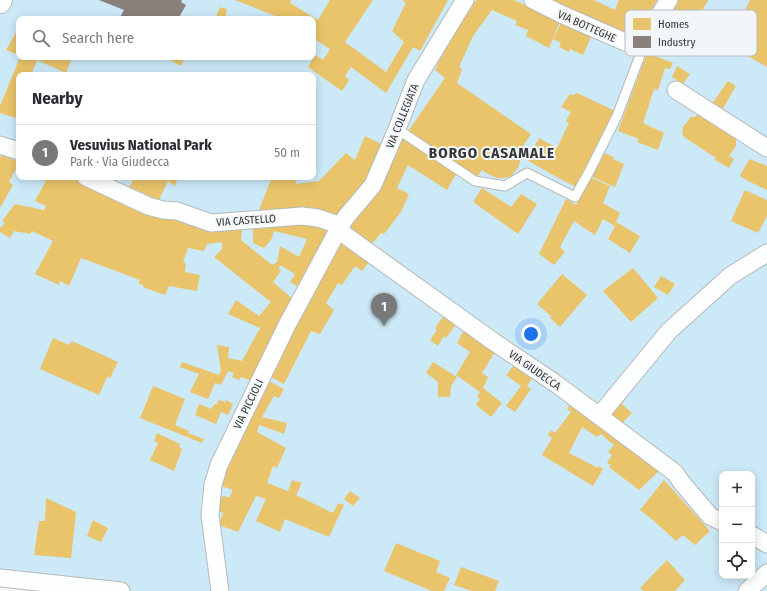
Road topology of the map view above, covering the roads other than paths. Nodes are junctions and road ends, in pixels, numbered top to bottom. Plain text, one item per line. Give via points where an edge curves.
1 (465, 0) edge
2 (533, 0) edge
3 (668, 0) edge
4 (662, 10) edge
5 (625, 42) edge
6 (639, 56) edge
7 (676, 90) dead end
8 (397, 129) junction
9 (0, 145) edge
10 (767, 148) edge
11 (16, 150) edge
12 (92, 180) edge
13 (338, 230) junction
14 (767, 254) edge
15 (599, 416) junction
16 (719, 520) edge
17 (755, 537) edge
18 (767, 544) edge
19 (767, 573) edge
20 (0, 578) edge
21 (120, 591) edge
22 (220, 591) edge
23 (747, 591) edge

1 - 8 street, VIA COLLEGIATA via 416,80
2 - 5 street, VIA BOTTEGHE
3 - 4 street
6 - 8 lane via 617,116 576,197 527,173 505,186 475,180
7 - 10 street
8 - 13 street, VIA COLLEGIATA via 373,185
9 - 11 street
12 - 13 street, VIA CASTELLO via 148,206 177,211 211,222 302,216 333,223
13 - 15 street, VIA GIUDECCA
13 - 22 street, VIA PICCIOLI via 287,325 219,465 213,485 210,515
14 - 15 street via 730,276 669,331
15 - 16 street, VIA GIUDECCA via 675,473 710,516
17 - 18 street
19 - 23 street
20 - 21 street

